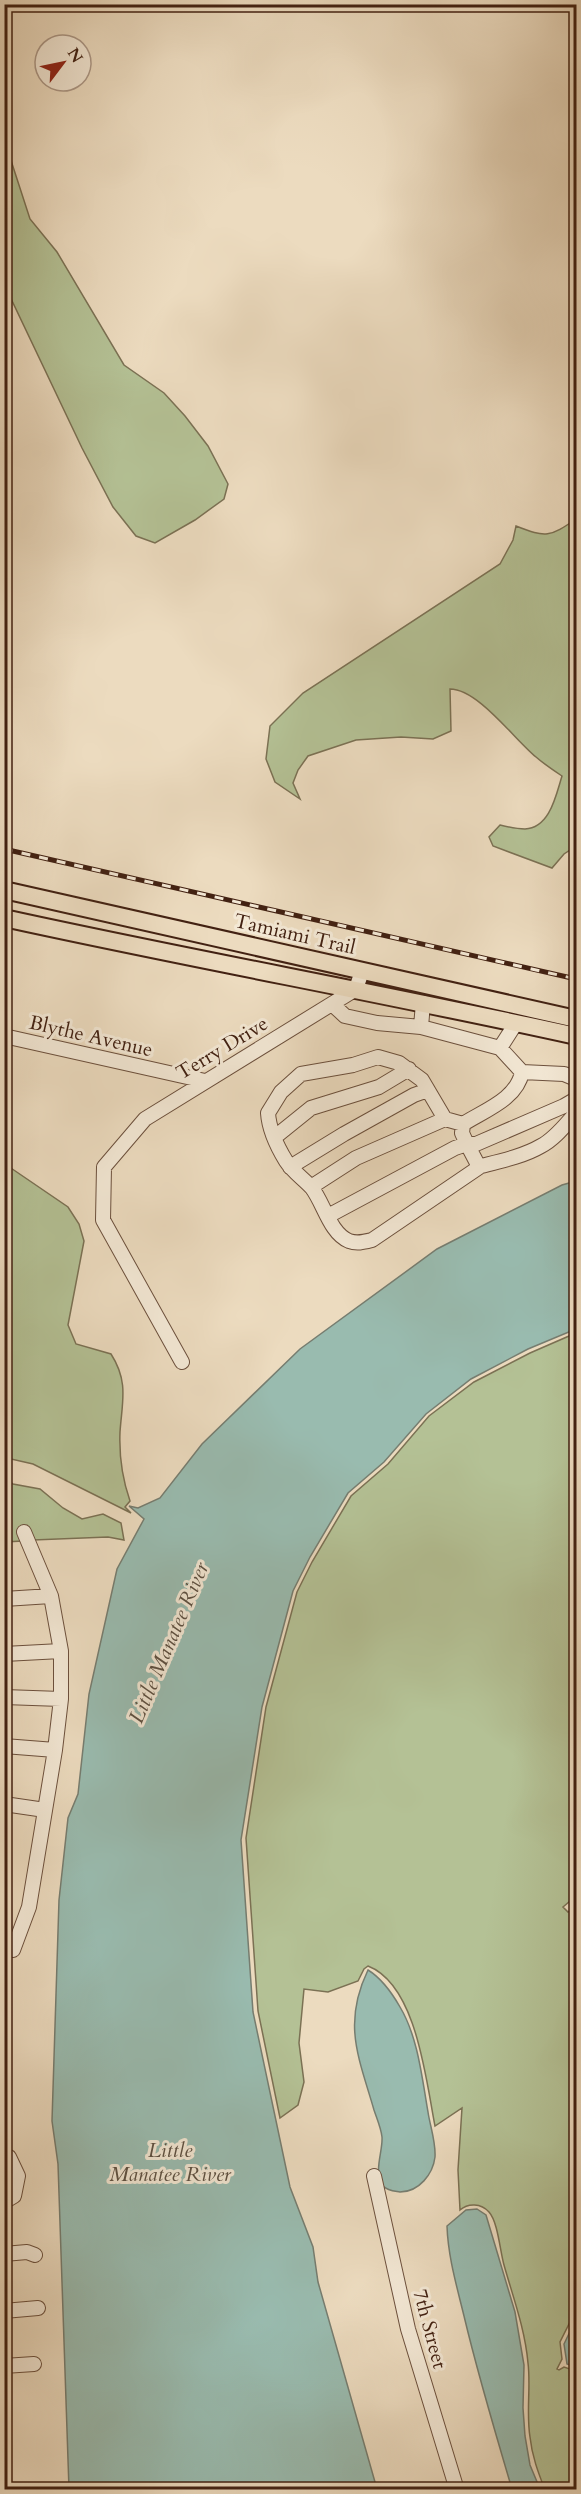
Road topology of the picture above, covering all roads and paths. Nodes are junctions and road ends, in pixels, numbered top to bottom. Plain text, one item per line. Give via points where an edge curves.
1 (4, 890) edge
2 (4, 918) edge
3 (362, 970) junction
4 (356, 989) junction
5 (423, 1002) junction
6 (332, 1004) junction
7 (576, 1019) edge
8 (516, 1023) junction
9 (421, 1027) junction
10 (4, 1036) edge
11 (576, 1036) edge
12 (500, 1048) junction
13 (409, 1069) junction
14 (522, 1072) junction
15 (576, 1079) edge
16 (205, 1081) junction
17 (428, 1090) junction
18 (576, 1099) edge
19 (576, 1113) edge
20 (445, 1119) junction
21 (463, 1124) junction
22 (275, 1137) junction
23 (467, 1144) junction
24 (481, 1166) junction
25 (290, 1167) junction
26 (311, 1187) junction
27 (328, 1216) junction
28 (182, 1362) dead end
29 (24, 1532) dead end
30 (51, 1596) junction
31 (4, 1599) edge
32 (61, 1651) junction
33 (4, 1653) edge
34 (4, 1697) edge
35 (61, 1699) junction
36 (4, 1746) edge
37 (55, 1750) junction
38 (4, 1804) edge
39 (45, 1810) junction
40 (13, 1950) dead end
41 (4, 2155) edge
42 (374, 2176) dead end
43 (4, 2202) edge
44 (4, 2254) edge
45 (35, 2254) dead end
46 (38, 2308) dead end
47 (4, 2311) edge
48 (34, 2364) dead end
49 (4, 2366) edge
50 (457, 2490) edge

1 - 3 main road, Tamiami Trail
2 - 4 main road, Tamiami Trail
3 - 4 street
3 - 7 main road, Tamiami Trail
4 - 5 main road, Tamiami Trail
4 - 6 street, Terry Drive
5 - 8 main road, Tamiami Trail
5 - 9 street
6 - 9 street via 345,1016
6 - 16 street, Terry Drive
8 - 11 main road, Tamiami Trail
8 - 12 street
9 - 12 street
10 - 16 street, Blythe Avenue
12 - 14 street
13 - 17 street
13 - 22 street via 379,1087 311,1108
13 - 22 street via 378,1057 301,1074 281,1092 268,1113
14 - 15 street via 564,1074
14 - 21 street via 512,1093
16 - 28 street, Terry Drive via 145,1119 104,1167 103,1220
17 - 20 street
17 - 25 street
18 - 23 street via 476,1144
19 - 24 street via 543,1146
20 - 21 street
20 - 26 street via 356,1158
21 - 23 street
22 - 25 street
23 - 24 street
23 - 27 street
24 - 27 street via 363,1243 349,1241 335,1229
25 - 26 street
26 - 27 street
29 - 30 street
30 - 31 street
30 - 32 street
32 - 33 street
32 - 35 street
34 - 35 street
35 - 37 street
36 - 37 street
37 - 39 street
38 - 39 street
39 - 40 street via 29,1907
41 - 43 street via 9,2157 18,2176 14,2196
42 - 50 street, 7th Street via 408,2329
44 - 45 street
46 - 47 street
48 - 49 street

